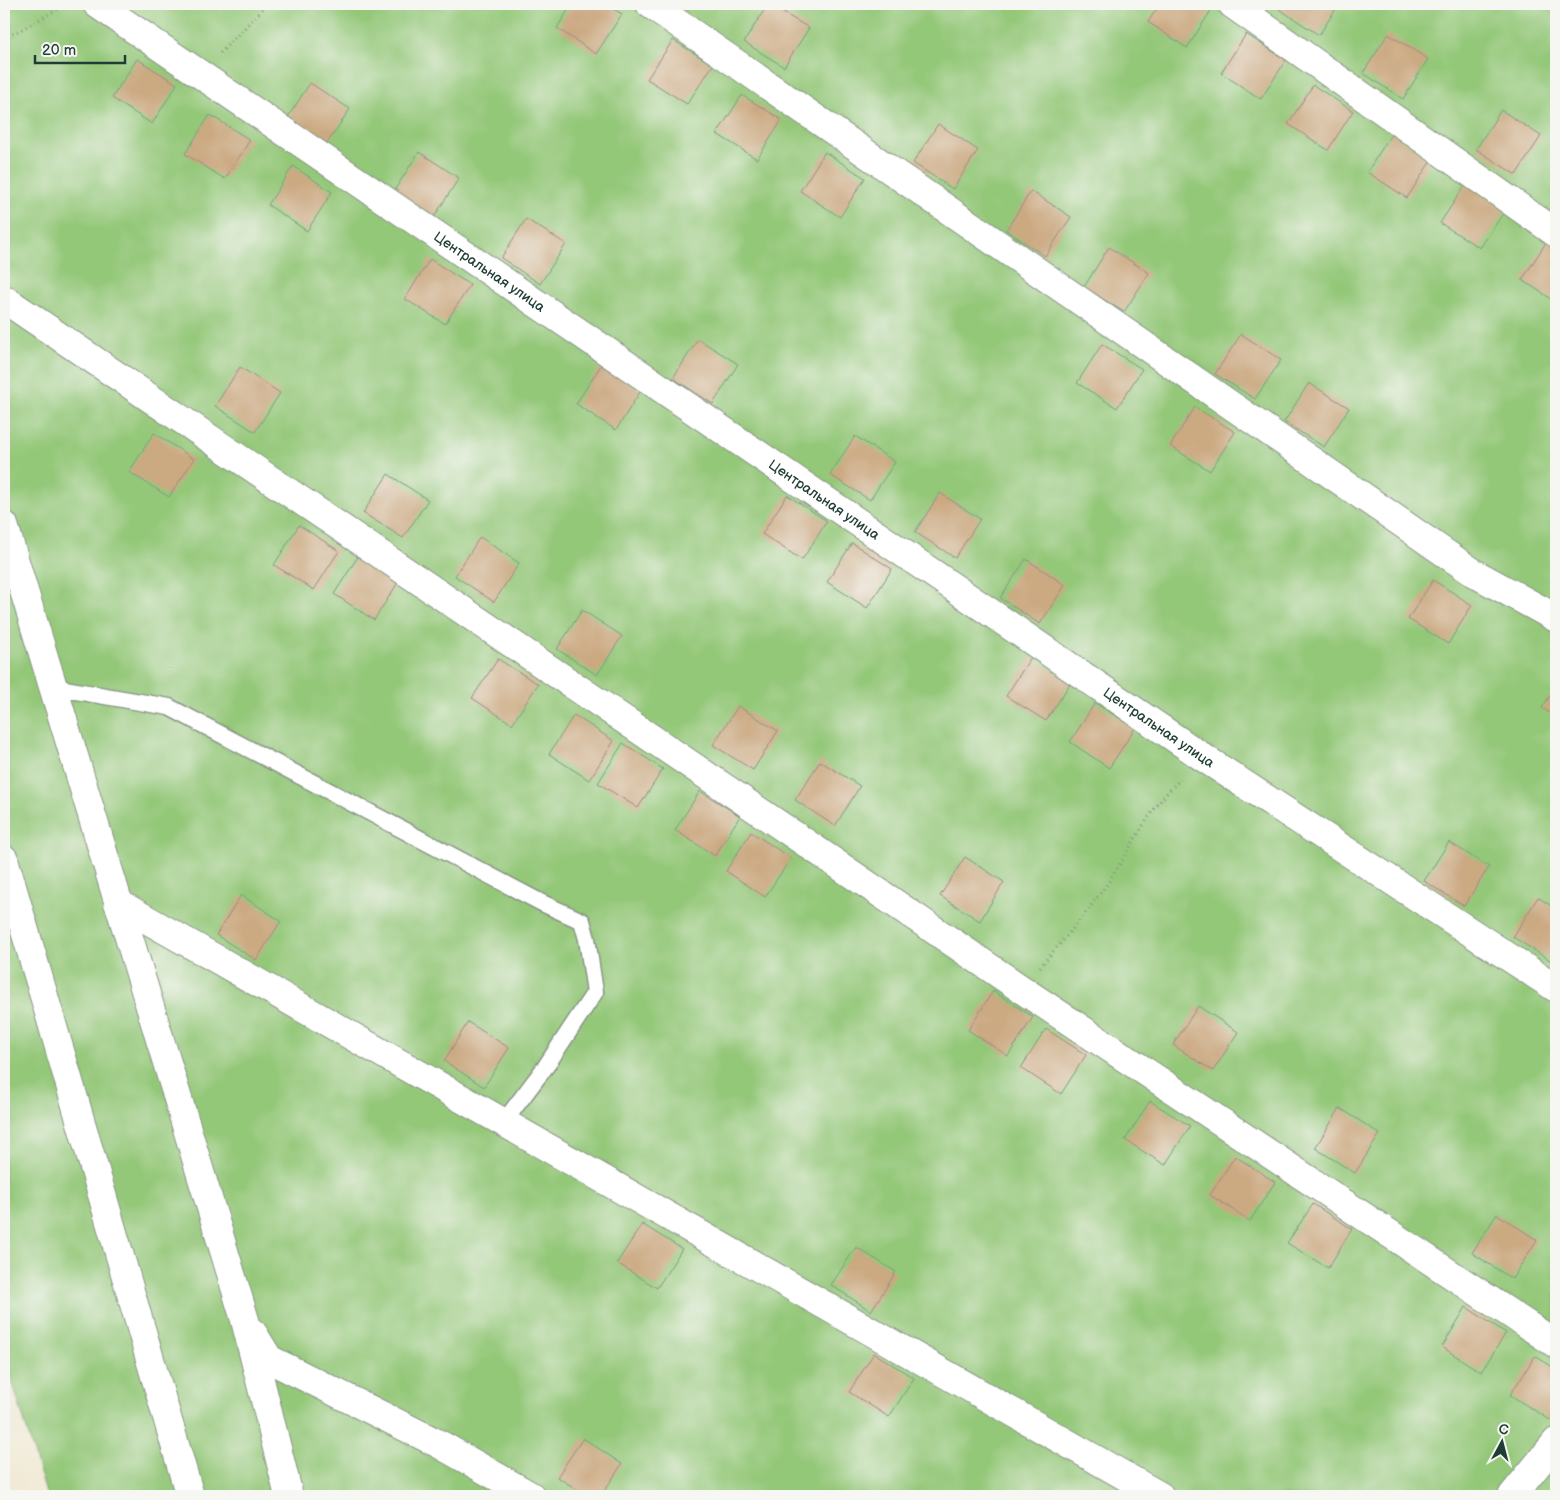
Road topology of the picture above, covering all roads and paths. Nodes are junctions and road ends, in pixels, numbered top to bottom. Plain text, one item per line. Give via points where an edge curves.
1 (67, 4) edge
2 (97, 4) edge
3 (266, 4) edge
4 (650, 4) edge
5 (1232, 4) edge
6 (4, 39) edge
7 (200, 73) junction
8 (1556, 233) edge
9 (4, 299) edge
10 (4, 525) edge
11 (1556, 618) edge
12 (53, 687) junction
13 (1204, 758) junction
14 (4, 859) edge
15 (118, 903) junction
16 (1556, 988) edge
17 (1033, 997) junction
18 (503, 1123) junction
19 (245, 1320) junction
20 (1556, 1344) edge
21 (1556, 1442) edge
22 (190, 1496) edge
23 (289, 1496) edge
24 (531, 1496) edge
25 (1160, 1496) edge
26 (1512, 1496) edge

1 - 6 path
2 - 7 street, Центральная улица
3 - 7 path
4 - 11 street via 1474,573
5 - 8 street
7 - 13 street, Центральная улица
9 - 17 street
10 - 12 street
12 - 15 street
12 - 18 lane via 169,707 582,921 595,992
13 - 16 street, Центральная улица
13 - 17 path via 1165,793 1106,886 1033,974
14 - 22 street
15 - 18 street
15 - 19 street
17 - 20 street
18 - 25 street
19 - 23 street
19 - 24 street via 269,1359 441,1445
21 - 26 street

